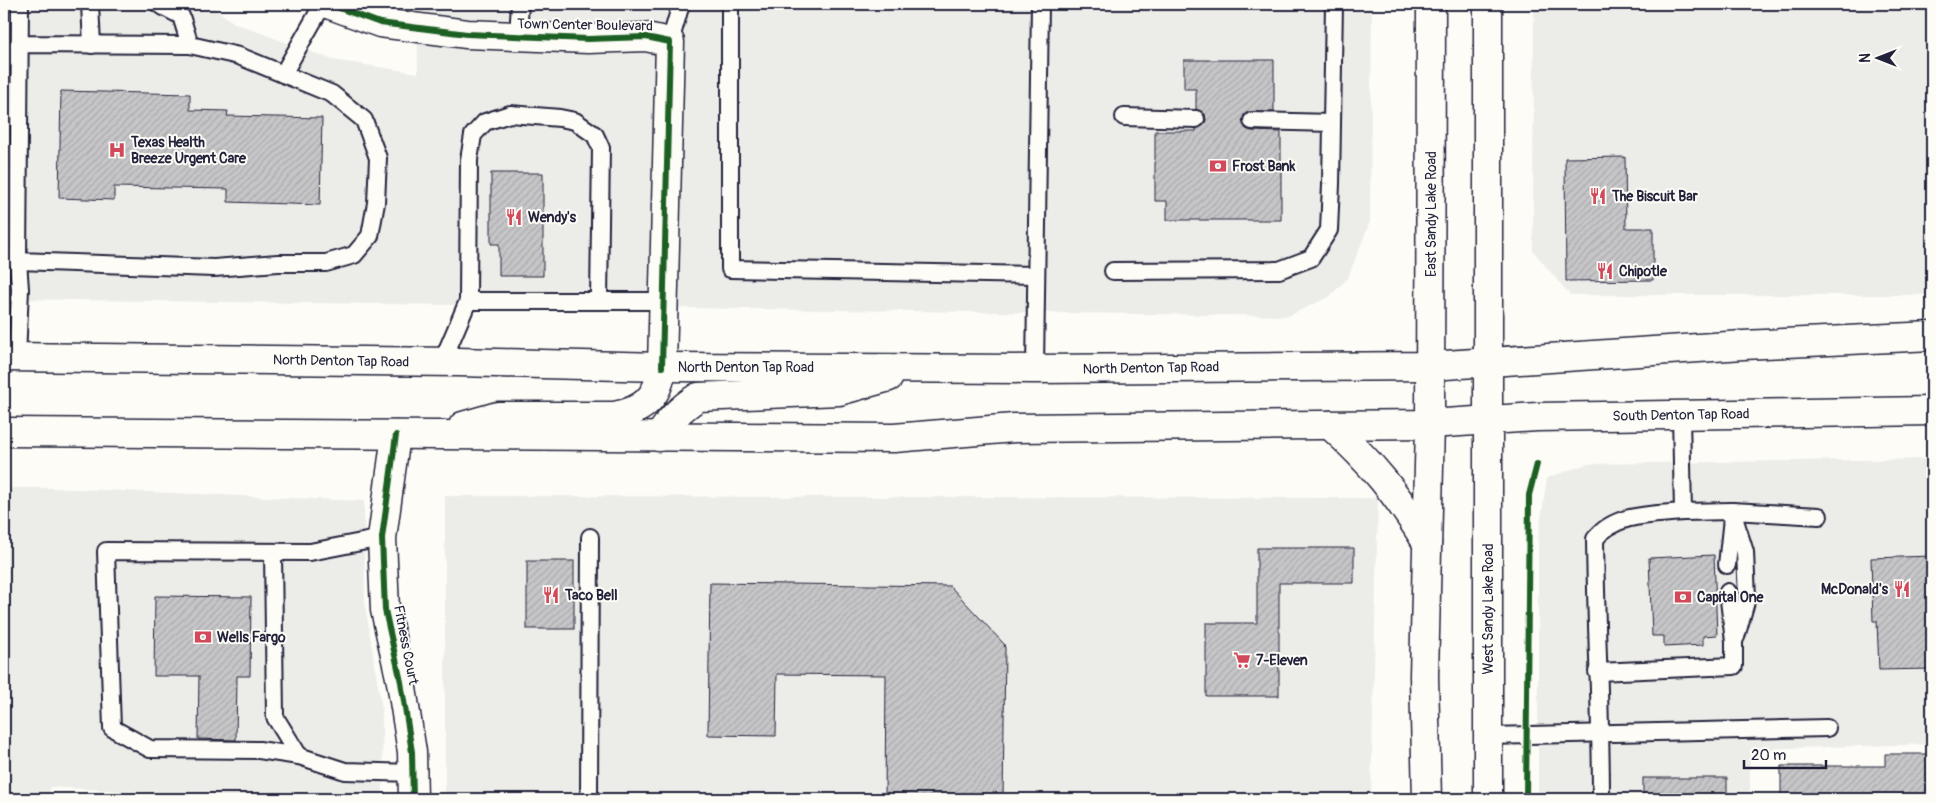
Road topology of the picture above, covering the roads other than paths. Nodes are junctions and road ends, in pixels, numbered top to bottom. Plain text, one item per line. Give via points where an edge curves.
1 (20, 4) edge
2 (90, 4) edge
3 (158, 4) edge
4 (324, 4) edge
5 (328, 4) edge
6 (520, 4) edge
7 (681, 4) edge
8 (730, 4) edge
9 (1040, 4) edge
10 (1334, 4) edge
11 (1432, 4) edge
12 (1488, 4) edge
13 (518, 36) junction
14 (670, 42) junction
15 (19, 44) junction
16 (92, 45) junction
17 (190, 45) junction
18 (4, 61) edge
19 (283, 74) junction
20 (1124, 117) dead end
21 (1196, 119) dead end
22 (1252, 121) dead end
23 (1332, 123) junction
24 (4, 252) edge
25 (18, 261) junction
26 (1114, 271) dead end
27 (1036, 275) junction
28 (468, 301) junction
29 (599, 301) junction
30 (663, 301) junction
31 (1932, 336) edge
32 (10, 357) edge
33 (442, 362) junction
34 (1487, 363) junction
35 (662, 366) junction
36 (1430, 366) junction
37 (917, 368) junction
38 (1036, 369) junction
39 (1932, 411) edge
40 (1680, 414) junction
41 (1488, 420) junction
42 (1330, 424) junction
43 (1430, 424) junction
44 (4, 432) edge
45 (396, 435) junction
46 (430, 435) junction
47 (659, 437) junction
48 (1732, 511) junction
49 (1683, 512) junction
50 (1819, 516) dead end
51 (382, 538) junction
52 (590, 538) dead end
53 (1427, 543) junction
54 (273, 552) junction
55 (1727, 564) dead end
56 (1728, 592) dead end
57 (1734, 641) junction
58 (1598, 672) junction
59 (1827, 728) dead end
60 (1601, 733) junction
61 (1488, 736) junction
62 (299, 756) junction
63 (413, 773) junction
64 (413, 799) edge
65 (589, 799) edge
66 (1427, 799) edge
67 (1488, 799) edge
68 (1601, 799) edge

1 - 15 lane
2 - 16 lane
3 - 17 lane via 181,16
4 - 19 lane
5 - 13 main road, Town Center Boulevard via 380,23 468,34
6 - 13 lane
7 - 14 lane
8 - 27 lane via 730,269
9 - 27 lane
10 - 23 lane
11 - 36 main road, East Sandy Lake Road
12 - 34 main road
13 - 14 main road, Town Center Boulevard via 646,37
14 - 30 main road, Town Center Boulevard
15 - 16 lane
15 - 18 lane
15 - 25 lane
16 - 17 lane
17 - 19 lane via 240,56
19 - 25 lane via 332,94 364,120 378,158 376,203 370,236 354,255 326,263 214,268
20 - 21 lane
22 - 23 lane
23 - 26 lane via 1329,230 1311,258 1279,270
24 - 25 lane
25 - 32 lane via 20,289
27 - 38 lane
28 - 29 lane
28 - 29 lane via 469,160 473,135 485,122 510,114 575,121 595,134 601,148
28 - 33 lane
29 - 30 lane
30 - 35 main road, Town Center Boulevard
31 - 34 main road
32 - 33 main road, North Denton Tap Road
33 - 35 main road, North Denton Tap Road
34 - 36 main road, North Denton Tap Road
34 - 41 main road
35 - 37 main road, North Denton Tap Road
35 - 46 main road, Town Center Boulevard via 655,393 630,413 614,416 498,416
36 - 38 main road, North Denton Tap Road
36 - 43 main road, East Sandy Lake Road
37 - 38 main road, North Denton Tap Road
37 - 47 main road via 839,391 698,398 682,407
39 - 40 main road, South Denton Tap Road
40 - 41 main road, South Denton Tap Road
40 - 49 lane
41 - 43 main road, South Denton Tap Road
41 - 61 main road, West Sandy Lake Road
42 - 43 main road
42 - 47 main road via 1014,428 894,438
42 - 53 main road via 1383,478
43 - 53 main road
44 - 45 main road
45 - 46 main road
45 - 51 main road, Fitness Court
46 - 47 main road
48 - 49 lane
48 - 50 lane
48 - 55 lane
48 - 57 lane via 1745,552 1748,598
49 - 58 lane via 1614,522 1602,529 1595,539
51 - 54 lane via 310,552
51 - 63 main road, Fitness Court via 385,610 401,682
52 - 65 lane
53 - 66 main road via 1424,676
54 - 62 lane via 275,716
54 - 62 lane via 106,551 112,728 150,749 259,750
56 - 57 lane
57 - 58 lane via 1734,666
58 - 60 lane
59 - 60 lane
60 - 61 lane
60 - 68 lane
61 - 67 main road, West Sandy Lake Road
62 - 63 lane via 346,771
63 - 64 main road, Fitness Court

